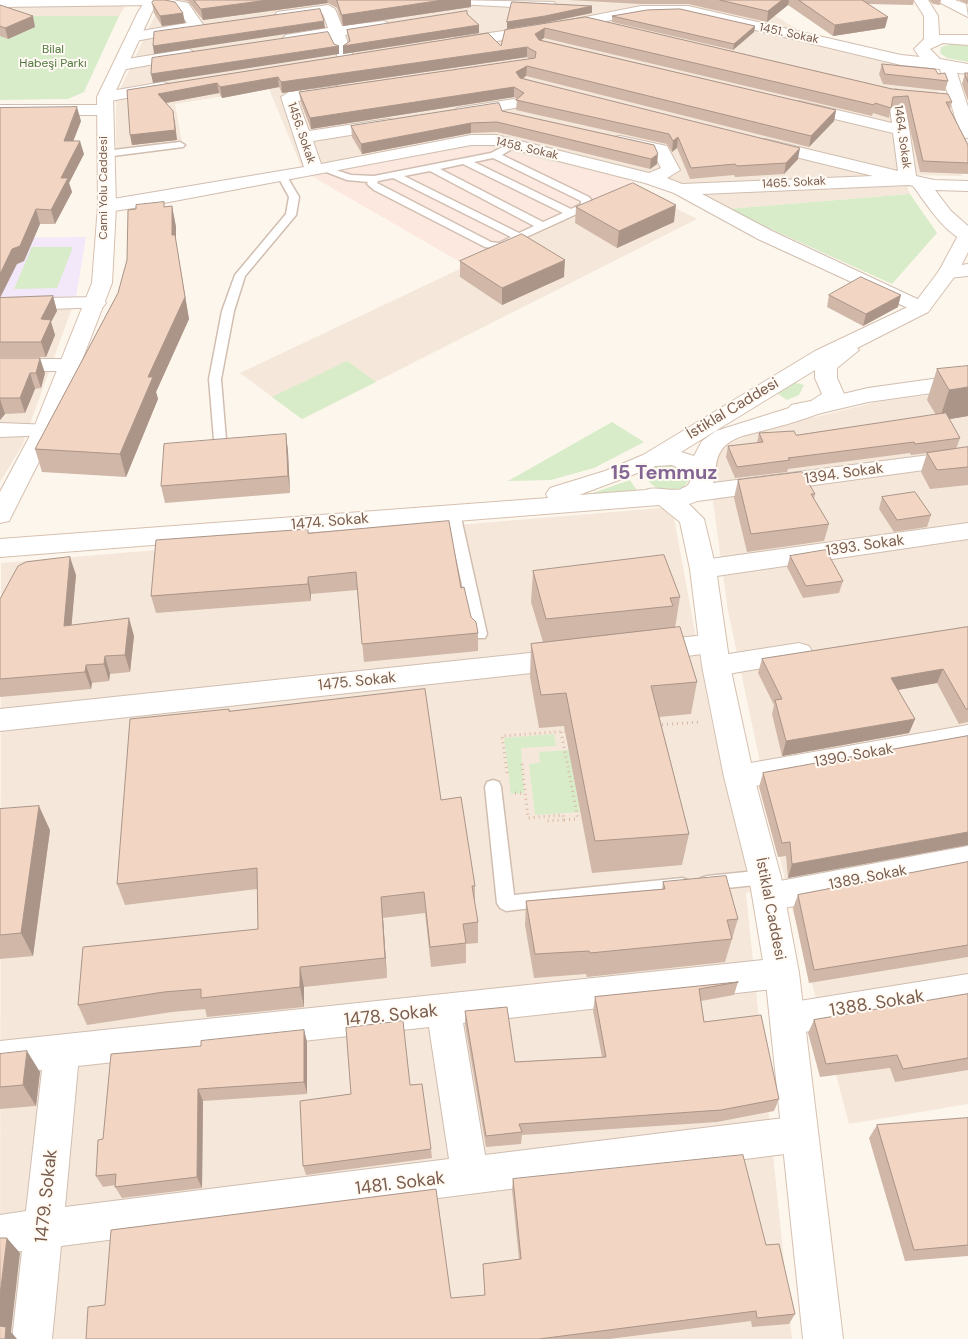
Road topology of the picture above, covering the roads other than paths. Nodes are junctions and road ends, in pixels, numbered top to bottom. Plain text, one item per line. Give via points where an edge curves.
1 (458, 0) edge
2 (921, 0) edge
3 (942, 0) edge
4 (152, 1) edge
5 (0, 3) edge
6 (560, 5) edge
7 (684, 5) edge
8 (966, 9) edge
9 (489, 13) junction
10 (582, 14) junction
11 (453, 15) edge
12 (263, 18) edge
13 (403, 22) edge
14 (216, 24) edge
15 (197, 26) junction
16 (621, 30) edge
17 (531, 31) junction
18 (334, 32) junction
19 (504, 35) junction
20 (135, 36) junction
21 (279, 40) edge
22 (968, 40) edge
23 (443, 44) edge
24 (544, 45) edge
25 (927, 45) junction
26 (850, 47) junction
27 (205, 52) edge
28 (365, 56) edge
29 (346, 59) junction
30 (329, 62) edge
31 (121, 65) junction
32 (944, 65) junction
33 (968, 69) edge
34 (180, 85) edge
35 (355, 88) edge
36 (914, 95) edge
37 (941, 97) edge
38 (958, 99) junction
39 (104, 103) junction
40 (784, 103) edge
41 (0, 110) edge
42 (446, 115) edge
43 (408, 121) edge
44 (900, 130) junction
45 (968, 133) edge
46 (303, 137) junction
47 (604, 137) edge
48 (744, 139) edge
49 (180, 145) dead end
50 (501, 147) junction
51 (105, 154) junction
52 (464, 161) junction
53 (317, 168) junction
54 (430, 168) junction
55 (282, 175) junction
56 (394, 175) junction
57 (374, 179) junction
58 (651, 179) junction
59 (913, 181) junction
60 (968, 186) edge
61 (680, 189) junction
62 (107, 206) junction
63 (571, 213) junction
64 (542, 226) junction
65 (968, 235) edge
66 (519, 237) junction
67 (968, 270) edge
68 (948, 272) junction
69 (96, 303) junction
70 (0, 304) edge
71 (921, 308) junction
72 (870, 334) junction
73 (0, 365) edge
74 (71, 365) junction
75 (782, 379) junction
76 (828, 380) junction
77 (966, 384) edge
78 (868, 395) junction
79 (817, 407) junction
80 (0, 430) edge
81 (44, 430) junction
82 (221, 452) edge
83 (968, 457) edge
84 (650, 460) junction
85 (7, 489) edge
86 (679, 492) junction
87 (454, 513) junction
88 (0, 515) edge
89 (968, 531) edge
90 (0, 548) edge
91 (703, 569) junction
92 (480, 634) edge
93 (823, 650) edge
94 (624, 653) edge
95 (715, 655) junction
96 (595, 656) edge
97 (0, 720) edge
98 (968, 736) edge
99 (739, 776) junction
100 (493, 787) dead end
101 (968, 859) edge
102 (767, 887) junction
103 (782, 973) junction
104 (968, 989) edge
105 (444, 1010) junction
106 (787, 1019) junction
107 (62, 1052) junction
108 (0, 1058) edge
109 (800, 1134) junction
110 (470, 1176) junction
111 (44, 1228) junction
112 (0, 1234) edge
113 (816, 1338) edge
114 (32, 1339) edge

1 - 9 street
2 - 25 street via 931,16
3 - 8 street
4 - 5 street
4 - 15 street via 183,6
4 - 20 street, Cami Yolu Caddesi
6 - 9 street
7 - 10 street, 1451. Sokak
7 - 26 street, 1451. Sokak
9 - 11 street
9 - 19 street
10 - 16 street
10 - 17 street, 1451. Sokak
12 - 18 street via 328,9
13 - 18 street
14 - 15 street
15 - 20 street
17 - 19 street, 1451. Sokak
17 - 24 street
18 - 21 street
18 - 29 street
19 - 23 street, 1451. Sokak
20 - 31 street, Cami Yolu Caddesi
22 - 25 street via 954,38
25 - 26 street via 883,50
25 - 32 street via 926,57
26 - 32 street, 1451. Sokak via 901,60
27 - 31 street
28 - 29 street
29 - 30 street
31 - 39 street, Cami Yolu Caddesi
32 - 33 street, 1451. Sokak
32 - 38 street
33 - 38 street
34 - 39 street
35 - 46 street, 1456. Sokak via 289,98
36 - 44 street, 1464. Sokak via 888,92
37 - 38 street
38 - 45 street
39 - 41 street
39 - 51 street, Cami Yolu Caddesi
40 - 44 street
42 - 50 street via 515,107
43 - 46 street
44 - 59 street, 1464. Sokak
46 - 53 street, 1456. Sokak
47 - 58 street via 661,150 671,170
48 - 59 street
49 - 51 lane
50 - 52 lane
50 - 53 street, 1458. Sokak via 471,140
50 - 58 street, 1458. Sokak
50 - 63 lane via 588,201 586,206
51 - 62 street, Cami Yolu Caddesi
52 - 54 lane
52 - 63 lane
53 - 55 street, 1458. Sokak
53 - 57 lane via 350,178
54 - 56 lane
54 - 64 lane
55 - 62 street, 1458. Sokak via 192,195
55 - 82 lane via 294,197 291,215 240,275 228,311 215,379
56 - 57 lane
56 - 66 lane
57 - 66 lane via 372,184 377,188 489,246 500,246
58 - 61 street, 1458. Sokak
59 - 60 street via 934,186
59 - 61 street, 1465. Sokak
59 - 65 street via 944,215
61 - 71 street, 1458. Sokak via 765,235
62 - 69 street, Cami Yolu Caddesi via 102,283
63 - 64 lane
64 - 66 lane
65 - 68 street, İstiklal Caddesi
67 - 68 street
68 - 71 street, İstiklal Caddesi
69 - 70 street
69 - 74 street, Cami Yolu Caddesi
71 - 72 street, İstiklal Caddesi
72 - 75 street, İstiklal Caddesi
72 - 76 street via 830,362 826,368
73 - 74 street
74 - 81 street, Cami Yolu Caddesi
75 - 76 street via 809,375
75 - 79 street via 767,391 771,404 790,410
75 - 84 street, İstiklal Caddesi
76 - 78 street via 845,392
76 - 79 street via 833,387 833,397
77 - 78 street
78 - 79 street
79 - 86 street via 724,436 708,447
80 - 81 street
81 - 85 street, Cami Yolu Caddesi
83 - 86 street, 1394. Sokak
84 - 86 street via 639,469 639,482 643,488
84 - 86 street via 669,457 687,462 700,472
84 - 87 street, İstiklal Caddesi via 558,494
85 - 88 street, Cami Yolu Caddesi
86 - 87 street, 1474. Sokak
86 - 91 street, İstiklal Caddesi via 692,519
87 - 90 street, 1474. Sokak
87 - 92 lane
89 - 91 street, 1393. Sokak
91 - 95 street, İstiklal Caddesi
93 - 95 street
94 - 95 street
95 - 99 street, İstiklal Caddesi
96 - 97 street, 1475. Sokak
98 - 99 street, 1390. Sokak
99 - 102 street, İstiklal Caddesi
100 - 102 lane via 506,903
101 - 102 street, 1389. Sokak
102 - 103 street, İstiklal Caddesi
103 - 105 street, 1478. Sokak
103 - 106 street, İstiklal Caddesi
104 - 106 street, 1388. Sokak
105 - 107 street, 1478. Sokak
105 - 110 street
106 - 109 street, İstiklal Caddesi
107 - 108 street, 1478. Sokak
107 - 111 street, 1479. Sokak
109 - 110 street, 1481. Sokak
109 - 113 street, İstiklal Caddesi
110 - 111 street, 1481. Sokak
111 - 112 street, 1481. Sokak
111 - 114 street, 1479. Sokak

